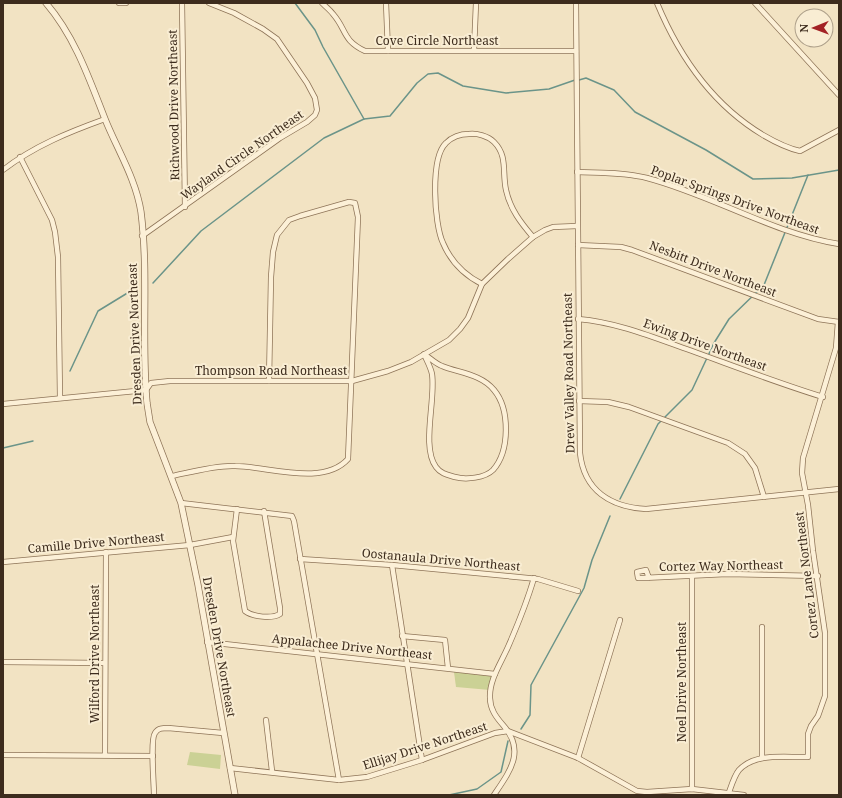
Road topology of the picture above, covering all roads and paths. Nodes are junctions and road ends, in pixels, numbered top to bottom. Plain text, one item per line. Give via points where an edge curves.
1 (46, 3) edge
2 (119, 3) edge
3 (126, 3) edge
4 (182, 3) edge
5 (209, 3) edge
6 (322, 3) edge
7 (386, 3) edge
8 (476, 3) edge
9 (576, 3) edge
10 (657, 3) edge
11 (755, 3) edge
12 (474, 50) junction
13 (388, 52) junction
14 (576, 52) junction
15 (839, 95) edge
16 (105, 119) junction
17 (839, 130) edge
18 (20, 157) junction
19 (3, 170) edge
20 (577, 172) junction
21 (185, 206) junction
22 (577, 226) junction
23 (142, 236) junction
24 (533, 237) junction
25 (839, 244) edge
26 (578, 245) junction
27 (482, 284) junction
28 (578, 319) junction
29 (839, 322) edge
30 (424, 354) junction
31 (269, 381) junction
32 (352, 381) junction
33 (146, 390) junction
34 (823, 397) junction
35 (60, 398) junction
36 (579, 401) junction
37 (3, 404) edge
38 (172, 476) junction
39 (839, 489) edge
40 (806, 493) junction
41 (764, 497) junction
42 (181, 503) junction
43 (237, 509) junction
44 (264, 511) junction
45 (233, 537) junction
46 (190, 545) junction
47 (106, 552) junction
48 (300, 559) junction
49 (3, 562) edge
50 (392, 565) junction
51 (692, 576) junction
52 (818, 576) junction
53 (534, 578) junction
54 (649, 578) dead end
55 (578, 591) dead end
56 (620, 620) dead end
57 (762, 627) dead end
58 (402, 636) junction
59 (206, 642) junction
60 (316, 653) junction
61 (3, 662) edge
62 (104, 663) junction
63 (406, 663) junction
64 (448, 668) junction
65 (495, 674) junction
66 (266, 720) dead end
67 (508, 731) junction
68 (223, 733) junction
69 (3, 755) edge
70 (105, 755) junction
71 (153, 756) junction
72 (578, 758) junction
73 (762, 758) junction
74 (422, 760) junction
75 (230, 768) junction
76 (272, 771) junction
77 (339, 780) junction
78 (692, 789) junction
79 (154, 795) edge
80 (235, 795) edge
81 (494, 795) edge
82 (728, 795) edge
83 (744, 795) edge

1 - 16 street, Dresden Drive Northeast via 76,48
2 - 3 street
4 - 21 street, Richwood Drive Northeast
5 - 21 street, Wayland Circle Northeast via 234,13 277,39 307,83 315,98 317,110 307,122 280,138
6 - 13 street, Cove Circle Northeast via 334,14 346,38 355,46 365,51
7 - 13 street
8 - 12 street
9 - 14 street, Drew Valley Road Northeast
10 - 17 street via 678,46 698,76 724,106 755,130 780,145 800,150
11 - 15 street
12 - 13 street, Cove Circle Northeast
12 - 14 street, Cove Circle Northeast
14 - 20 street, Drew Valley Road Northeast
16 - 18 street via 62,135
16 - 23 street, Dresden Drive Northeast via 136,192 141,212
18 - 19 street
18 - 35 street via 52,220 55,232 58,265
20 - 22 street, Drew Valley Road Northeast
20 - 25 street, Poplar Springs Drive Northeast via 625,174 645,178 690,192 797,233
21 - 23 street, Wayland Circle Northeast
22 - 24 street, Thompson Road Northeast via 554,227
22 - 26 street, Drew Valley Road Northeast
23 - 33 street, Dresden Drive Northeast
24 - 27 street, Thompson Road Northeast
24 - 27 street via 511,207 506,190 504,160 501,150 492,140 474,133 463,134 446,143 438,159 437,174 436,212 442,242 458,268
26 - 28 street, Drew Valley Road Northeast
26 - 29 street, Nesbitt Drive Northeast via 632,250 818,319
27 - 30 street, Thompson Road Northeast via 468,318 460,329 448,340
28 - 34 street, Ewing Drive Northeast via 601,321 636,331
28 - 36 street, Drew Valley Road Northeast
29 - 34 street, Cortez Lane Northeast via 836,348
30 - 30 street via 432,374 430,445 436,467 442,473 458,478 474,478 492,471 504,445 505,425 501,401 494,389 481,380 441,366
30 - 32 street, Thompson Road Northeast via 388,371
31 - 32 street, Thompson Road Northeast
31 - 32 street via 271,277 276,238 289,220 349,202 355,203 357,207 358,226
31 - 33 street, Thompson Road Northeast via 170,381 151,383
32 - 38 street via 348,459 343,465 310,474 236,466
33 - 35 street
33 - 38 street, Dresden Drive Northeast via 150,422
34 - 40 street, Cortez Lane Northeast via 803,458 802,473
35 - 37 street
36 - 41 street via 608,402 629,407 728,443 745,454 755,468
36 - 41 street, Drew Valley Road Northeast via 581,463 595,488 616,504 646,509
38 - 42 street, Dresden Drive Northeast
39 - 40 street, Drew Valley Road Northeast
40 - 41 street, Drew Valley Road Northeast
40 - 52 street, Cortez Lane Northeast via 812,551
42 - 43 street
42 - 46 street, Dresden Drive Northeast
43 - 44 street
43 - 45 street
44 - 45 street via 280,608 280,614 276,617 245,612
44 - 48 street via 292,516
45 - 46 street, Camille Drive Northeast
46 - 47 street, Camille Drive Northeast
46 - 59 street, Dresden Drive Northeast
47 - 49 street, Camille Drive Northeast
47 - 62 street, Wilford Drive Northeast
48 - 50 street, Oostanaula Drive Northeast
48 - 60 street
50 - 53 street, Oostanaula Drive Northeast
50 - 58 street
51 - 52 street, Cortez Way Northeast
51 - 54 street, Cortez Way Northeast
51 - 78 street, Noel Drive Northeast
52 - 73 street, Cortez Lane Northeast via 825,632 825,696 808,734 808,757
53 - 55 street, Oostanaula Drive Northeast
53 - 65 street via 518,625
56 - 72 street
57 - 73 street
58 - 63 street
58 - 64 street via 445,640
59 - 60 street, Appalachee Drive Northeast
59 - 68 street, Dresden Drive Northeast
60 - 63 street, Appalachee Drive Northeast
60 - 77 street
61 - 62 street
62 - 70 street, Wilford Drive Northeast
63 - 64 street, Appalachee Drive Northeast
63 - 74 street
64 - 65 street, Appalachee Drive Northeast
65 - 67 street via 490,698 492,710
66 - 76 street
67 - 72 street
67 - 74 street, Ellijay Drive Northeast via 495,733
67 - 81 street via 512,735 514,745 513,766
68 - 71 street via 161,728 153,735
68 - 75 street, Dresden Drive Northeast
69 - 70 street
70 - 71 street
71 - 79 street
72 - 78 street via 637,791
73 - 82 street via 748,763 739,770
74 - 77 street, Ellijay Drive Northeast via 384,773
75 - 76 street, Ellijay Drive Northeast
75 - 80 street, Dresden Drive Northeast
76 - 77 street, Ellijay Drive Northeast
78 - 82 street
82 - 83 street

